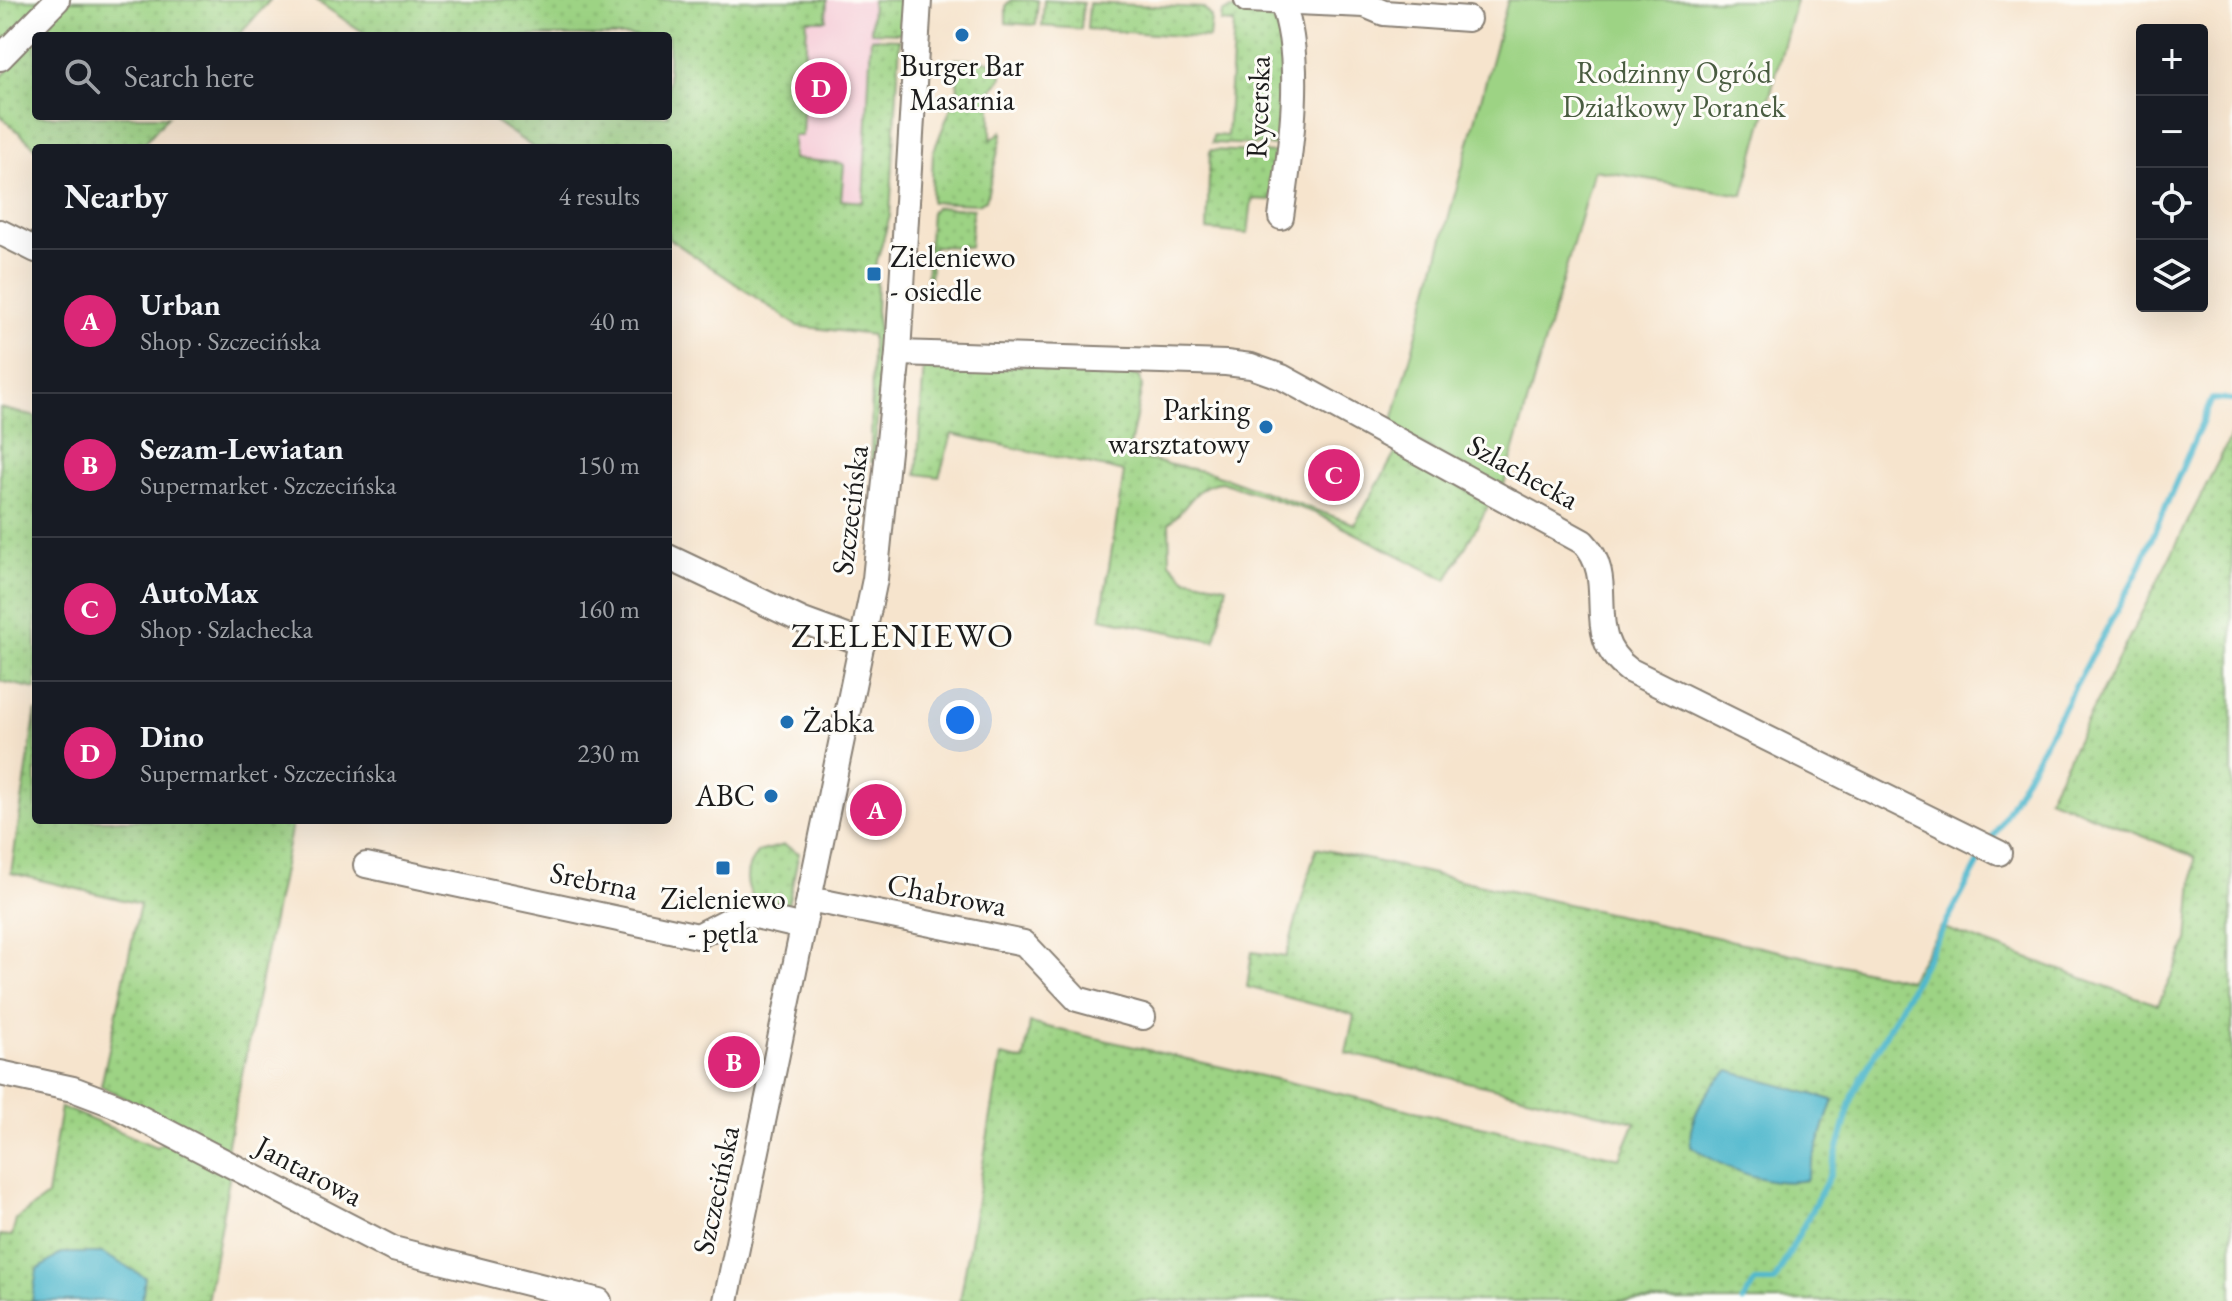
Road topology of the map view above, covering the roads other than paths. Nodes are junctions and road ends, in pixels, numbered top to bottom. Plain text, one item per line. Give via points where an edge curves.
1 (57, 0) edge
2 (919, 0) edge
3 (1247, 0) edge
4 (1282, 2) edge
5 (1368, 2) edge
6 (1468, 19) dead end
7 (0, 58) edge
8 (1281, 217) dead end
9 (0, 232) edge
10 (32, 248) edge
11 (898, 353) junction
12 (672, 559) edge
13 (863, 643) junction
14 (1999, 853) dead end
15 (366, 865) dead end
16 (809, 899) junction
17 (803, 927) junction
18 (1143, 1017) dead end
19 (0, 1073) edge
20 (599, 1301) edge
21 (726, 1301) edge

1 - 7 street
2 - 11 street, Szczecińska
3 - 4 street
4 - 5 street
4 - 8 street, Rycerska via 1293,31 1291,150
5 - 6 street via 1384,13
9 - 10 street
11 - 13 street, Szczecińska via 888,478
11 - 14 street, Szlachecka via 1226,363 1282,377 1583,542 1599,568 1603,637 1612,657 1629,670
12 - 13 street via 803,621
13 - 16 street, Szczecińska
15 - 17 street, Srebrna via 698,936 743,913
16 - 17 street, Szczecińska
16 - 18 street, Chabrowa via 1024,943 1077,999
17 - 21 street, Szczecińska
19 - 20 street, Jantarowa via 73,1089 115,1105 393,1249

